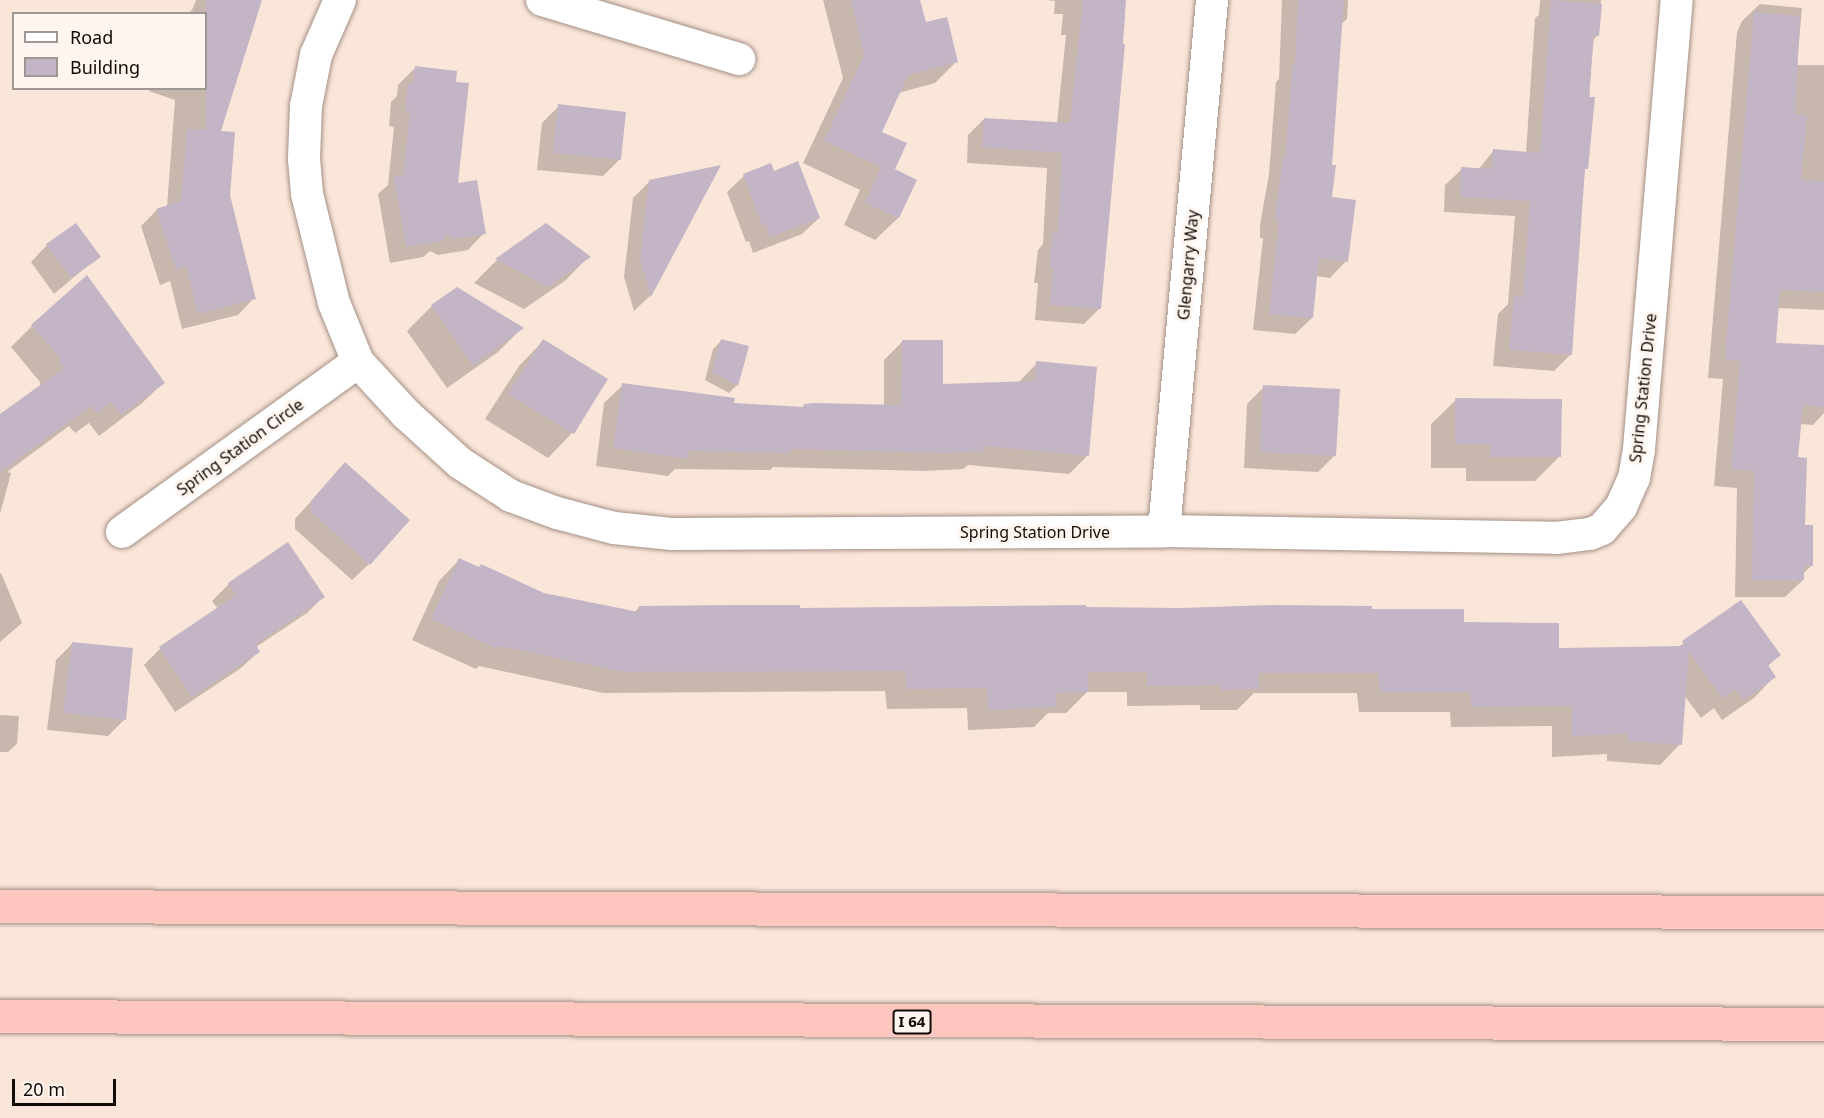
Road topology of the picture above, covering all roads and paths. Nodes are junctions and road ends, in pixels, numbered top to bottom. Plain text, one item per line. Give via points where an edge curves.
1 (340, 0) edge
2 (542, 0) edge
3 (1212, 0) edge
4 (1677, 0) edge
5 (739, 59) dead end
6 (358, 362) junction
7 (1164, 531) junction
8 (122, 532) dead end
9 (0, 906) edge
10 (1824, 912) edge
11 (0, 1016) edge
12 (1824, 1024) edge

1 - 6 street, Spring Station Drive via 316,55 306,106 304,159 320,255
2 - 5 street
3 - 7 street, Glengarry Way
4 - 7 street, Spring Station Drive via 1639,448 1634,478 1613,519 1590,534 1556,538
6 - 7 street, Spring Station Drive via 406,414 460,463 511,496 614,528 672,534
6 - 8 street, Spring Station Circle
9 - 10 highway
11 - 12 highway, I 64

